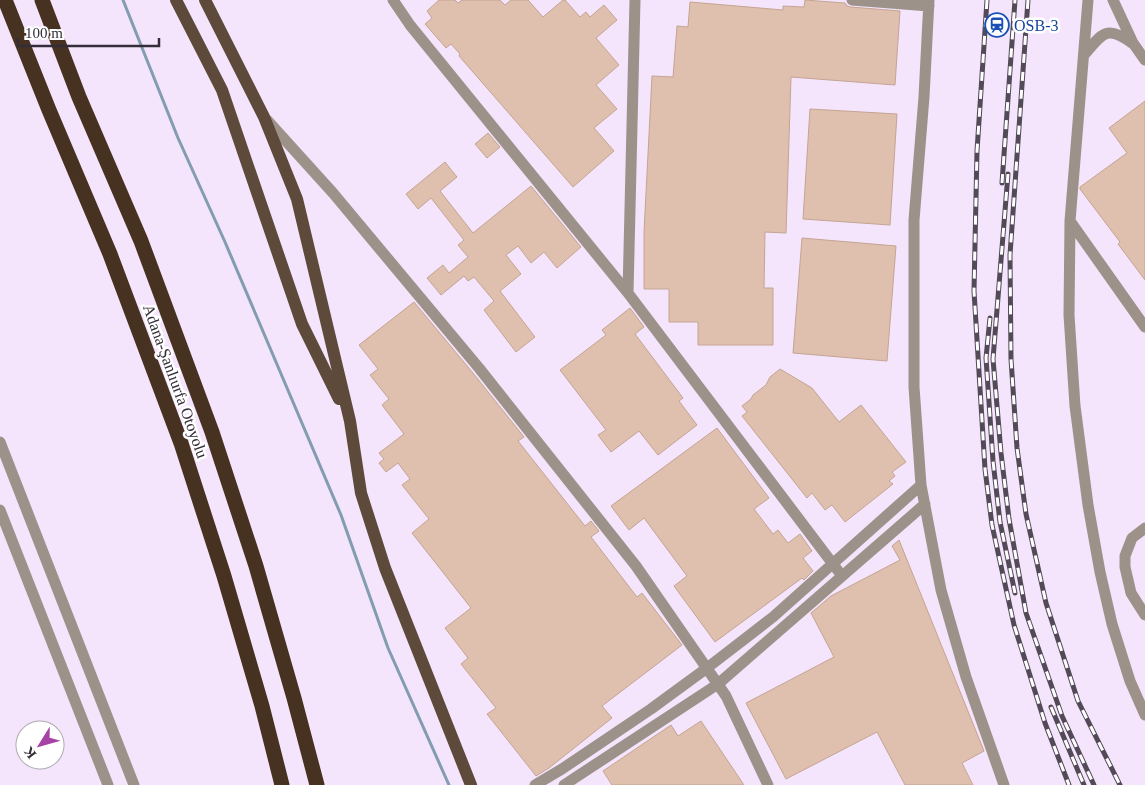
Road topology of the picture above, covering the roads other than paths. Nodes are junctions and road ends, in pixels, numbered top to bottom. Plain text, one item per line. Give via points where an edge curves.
1 (5, 0) edge
2 (42, 0) edge
3 (176, 0) edge
4 (205, 0) edge
5 (394, 0) edge
6 (635, 0) edge
7 (852, 0) edge
8 (1088, 0) edge
9 (1113, 0) edge
10 (929, 3) edge
11 (1132, 43) junction
12 (1084, 55) junction
13 (1145, 60) edge
14 (264, 117) junction
15 (1070, 221) junction
16 (628, 293) junction
17 (1145, 327) edge
18 (350, 421) junction
19 (0, 442) edge
20 (921, 485) junction
21 (925, 504) junction
22 (0, 510) edge
23 (1145, 528) edge
24 (834, 564) junction
25 (842, 576) junction
26 (1145, 615) edge
27 (707, 668) junction
28 (718, 684) junction
29 (1145, 715) edge
30 (108, 785) edge
31 (134, 785) edge
32 (282, 785) edge
33 (317, 785) edge
34 (471, 785) edge
35 (535, 785) edge
36 (564, 785) edge
37 (768, 785) edge
38 (1004, 785) edge

1 - 32 highway, Adana-Şanlıurfa Otoyolu via 110,254 181,442 224,576
2 - 33 highway, Adana-Şanlıurfa Otoyolu via 79,97 141,241 212,432 256,566
3 - 18 main road via 222,90 302,324
4 - 14 main road
5 - 16 street
6 - 16 street
7 - 10 street
8 - 12 street
9 - 11 street
10 - 20 street via 914,220 914,387
11 - 12 street via 1121,34 1109,32
11 - 13 street
12 - 15 street
14 - 18 main road via 297,199
14 - 27 street via 333,193 479,368 636,566
15 - 17 street
15 - 29 street via 1069,315 1075,406 1088,505 1112,624 1130,681
16 - 24 street
18 - 34 main road via 361,493 385,568
19 - 31 street
20 - 21 street
20 - 24 street
21 - 25 street
21 - 38 street via 941,590 966,677
22 - 30 street
23 - 26 street via 1132,538 1125,556 1125,567 1131,593
24 - 25 street
24 - 27 street
25 - 28 street
27 - 28 street
27 - 35 street via 619,731
28 - 36 street
28 - 37 street

